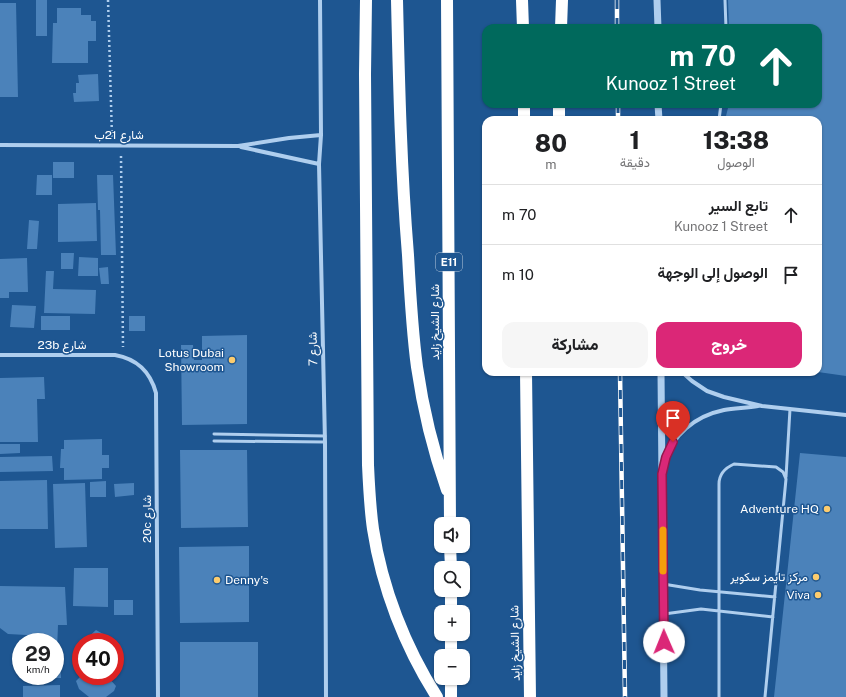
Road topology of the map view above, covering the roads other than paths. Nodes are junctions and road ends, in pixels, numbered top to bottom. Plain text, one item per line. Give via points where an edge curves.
1 (320, 0) edge
2 (366, 0) edge
3 (397, 0) edge
4 (447, 0) edge
5 (522, 0) edge
6 (562, 0) edge
7 (657, 0) edge
8 (725, 0) edge
9 (523, 24) edge
10 (561, 24) edge
11 (658, 24) edge
12 (726, 24) edge
13 (321, 135) junction
14 (0, 144) edge
15 (238, 146) junction
16 (320, 164) junction
17 (0, 355) edge
18 (123, 357) joint
19 (526, 376) edge
20 (661, 376) edge
21 (686, 376) edge
22 (762, 406) junction
23 (790, 409) junction
24 (846, 415) edge
25 (214, 434) dead end
26 (325, 436) junction
27 (214, 441) dead end
28 (325, 442) junction
29 (662, 474) junction
30 (786, 479) junction
31 (450, 500) junction
32 (450, 517) edge
33 (663, 584) junction
34 (719, 592) junction
35 (775, 597) junction
36 (719, 611) junction
37 (664, 614) junction
38 (773, 617) junction
39 (451, 685) edge
40 (158, 697) edge
41 (326, 697) edge
42 (437, 697) edge
43 (451, 697) edge
44 (530, 697) edge
45 (664, 697) edge
46 (719, 697) edge
47 (765, 697) edge

1 - 13 street, شارع 7
2 - 42 highway via 368,465 371,511 388,594 413,654
3 - 31 highway via 403,195 413,332 430,434
4 - 31 highway, شارع الشيخ زايد / E11
5 - 9 highway
6 - 10 highway
7 - 11 street
8 - 12 lane
13 - 15 street, شارع 21ب
13 - 16 street, شارع 7
14 - 15 street, شارع 21ب
15 - 16 street, شارع 21ب
16 - 26 street, شارع 7
17 - 18 street, 23b شارع
18 - 40 street, 20c شارع via 135,361 144,368 156,393
19 - 44 highway, شارع الشيخ زايد
20 - 29 street
21 - 22 street via 707,391
22 - 23 street
22 - 29 street via 725,410 701,417 681,432 669,449
23 - 24 street
23 - 30 lane
25 - 26 lane
26 - 28 street, شارع 7
27 - 28 lane
28 - 41 street, شارع 7
29 - 33 street
30 - 34 lane via 783,472 776,467 734,464 720,475
30 - 35 lane
31 - 32 highway, شارع الشيخ زايد / E11
33 - 34 lane
33 - 37 street
34 - 35 lane
34 - 36 lane
35 - 38 lane
36 - 37 lane via 701,609
36 - 38 lane
36 - 46 lane
37 - 45 street
38 - 47 lane
39 - 43 highway

